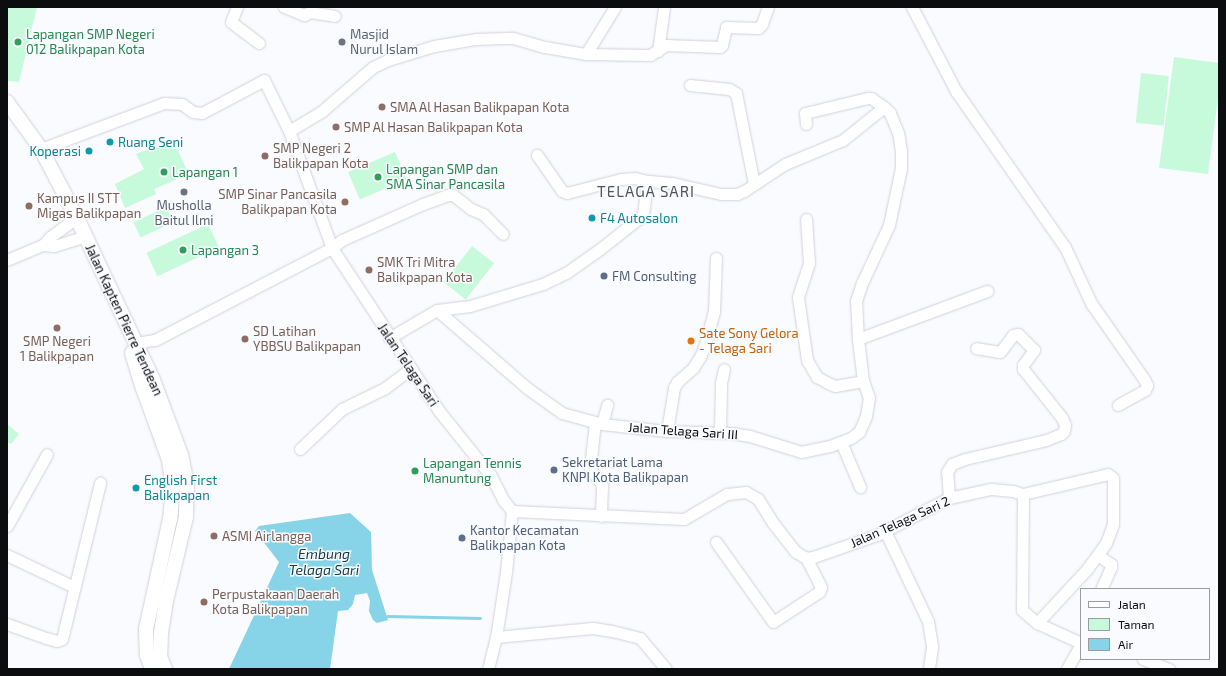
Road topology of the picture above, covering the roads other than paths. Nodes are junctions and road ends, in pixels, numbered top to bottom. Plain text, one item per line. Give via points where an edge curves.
1 (237, 7) edge
2 (284, 7) edge
3 (615, 7) edge
4 (664, 7) edge
5 (768, 7) edge
6 (912, 7) edge
7 (335, 16) dead end
8 (259, 43) dead end
9 (658, 51) junction
10 (586, 54) junction
11 (690, 85) dead end
12 (7, 102) edge
13 (884, 107) junction
14 (7, 115) edge
15 (22, 124) junction
16 (806, 124) dead end
17 (289, 131) junction
18 (42, 149) junction
19 (537, 155) dead end
20 (647, 181) junction
21 (754, 184) junction
22 (806, 219) dead end
23 (77, 229) junction
24 (503, 234) dead end
25 (43, 245) junction
26 (332, 248) junction
27 (716, 258) dead end
28 (7, 260) edge
29 (987, 291) dead end
30 (437, 310) junction
31 (389, 338) junction
32 (858, 339) junction
33 (154, 340) junction
34 (135, 343) junction
35 (976, 348) dead end
36 (142, 357) junction
37 (410, 369) junction
38 (724, 369) dead end
39 (863, 381) junction
40 (607, 405) dead end
41 (1118, 405) dead end
42 (598, 423) junction
43 (667, 431) junction
44 (720, 432) junction
45 (841, 442) junction
46 (300, 449) dead end
47 (47, 454) dead end
48 (100, 483) dead end
49 (860, 487) dead end
50 (1023, 494) junction
51 (949, 498) junction
52 (512, 511) junction
53 (601, 516) junction
54 (7, 526) edge
55 (884, 531) junction
56 (716, 542) dead end
57 (7, 555) edge
58 (1098, 555) junction
59 (806, 558) junction
60 (74, 587) junction
61 (1102, 588) edge
62 (7, 624) edge
63 (1037, 624) junction
64 (496, 637) junction
65 (1080, 641) edge
66 (1080, 643) edge
67 (1146, 660) edge
68 (152, 669) edge
69 (165, 669) edge
70 (488, 669) edge
71 (666, 669) edge
72 (929, 669) edge
73 (1067, 669) edge
74 (1169, 669) edge

1 - 8 street via 231,22
2 - 7 street via 304,14 310,12
3 - 10 street
4 - 9 street
5 - 9 street via 758,28 726,27 720,47 666,45
6 - 41 street via 956,91 1065,247 1091,303 1144,379 1146,390
9 - 10 street via 644,56
10 - 17 street via 513,38 476,39 434,46 373,67 322,111
11 - 21 street via 729,89 736,93
12 - 15 street, Jalan Kapten Pierre Tendean
13 - 16 street via 868,98 805,113
13 - 21 street via 843,140 785,164
13 - 32 street, Jalan Telaga Sari III via 890,113 898,133 901,168 889,225 856,301
14 - 15 street
15 - 18 street, Jalan Kapten Pierre Tendean
15 - 23 street, Jalan Kapten Pierre Tendean
17 - 18 street, Jalan Telaga Sari via 264,80 202,113 193,112 182,104 164,103
17 - 26 street, Jalan Telaga Sari
18 - 23 street, Jalan Kapten Pierre Tendean
19 - 20 street via 562,191 567,194 621,179 635,178
20 - 21 street via 672,183 721,194 736,194
20 - 30 street via 643,215 566,273 543,284 470,306
22 - 39 street via 809,263 798,297 807,360 817,377 835,386
23 - 25 street via 50,237
23 - 25 street via 54,246
23 - 34 street, Jalan Kapten Pierre Tendean
23 - 68 street, Jalan Kapten Pierre Tendean via 131,351 169,460 173,487 170,519 146,629 147,655
24 - 26 street via 483,214 471,209 453,195 448,195 342,240
25 - 28 street
26 - 31 street, Jalan Telaga Sari
26 - 33 street
27 - 43 street via 714,312 706,341 693,368 674,388
29 - 32 street
30 - 31 street
30 - 42 street, Jalan Telaga Sari III via 527,388 556,409
31 - 37 street, Jalan Telaga Sari
32 - 39 street, Jalan Telaga Sari III
33 - 34 street
33 - 36 street
34 - 36 street, Jalan Kapten Pierre Tendean
35 - 51 street via 1000,352 1012,335 1018,334 1034,350 1023,365 1023,369 1062,418 1064,431 1046,440 952,464 947,472
36 - 69 street, Jalan Kapten Pierre Tendean via 181,455 186,484 186,517 161,633 160,656
37 - 46 street via 385,388 342,409
37 - 52 street, Jalan Telaga Sari via 439,411 491,476
38 - 44 street
39 - 45 street, Jalan Telaga Sari III via 869,398 866,416 859,432
40 - 42 street
42 - 43 street, Jalan Telaga Sari III
42 - 53 street via 590,468 602,485
43 - 44 street, Jalan Telaga Sari III
44 - 45 street, Jalan Telaga Sari III via 750,436 801,452
45 - 49 street
47 - 54 street
48 - 60 street
50 - 51 street, Jalan Telaga Sari 2 via 991,489
50 - 58 street via 1108,474 1112,476 1113,524 1108,539
50 - 63 street via 1022,610
51 - 55 street, Jalan Telaga Sari 2
52 - 53 street
52 - 64 street
53 - 59 street via 684,519 727,494 746,492 758,499 796,552
55 - 59 street, Jalan Telaga Sari 2 via 813,558
55 - 72 street via 928,621 932,647
56 - 59 street via 773,622 819,592 821,588
57 - 60 street
58 - 61 street via 1111,564 1112,568
58 - 63 street
60 - 62 street via 62,637 55,641
63 - 65 street
64 - 70 street
64 - 71 street via 593,628 612,631 640,638
66 - 73 street
67 - 74 street

